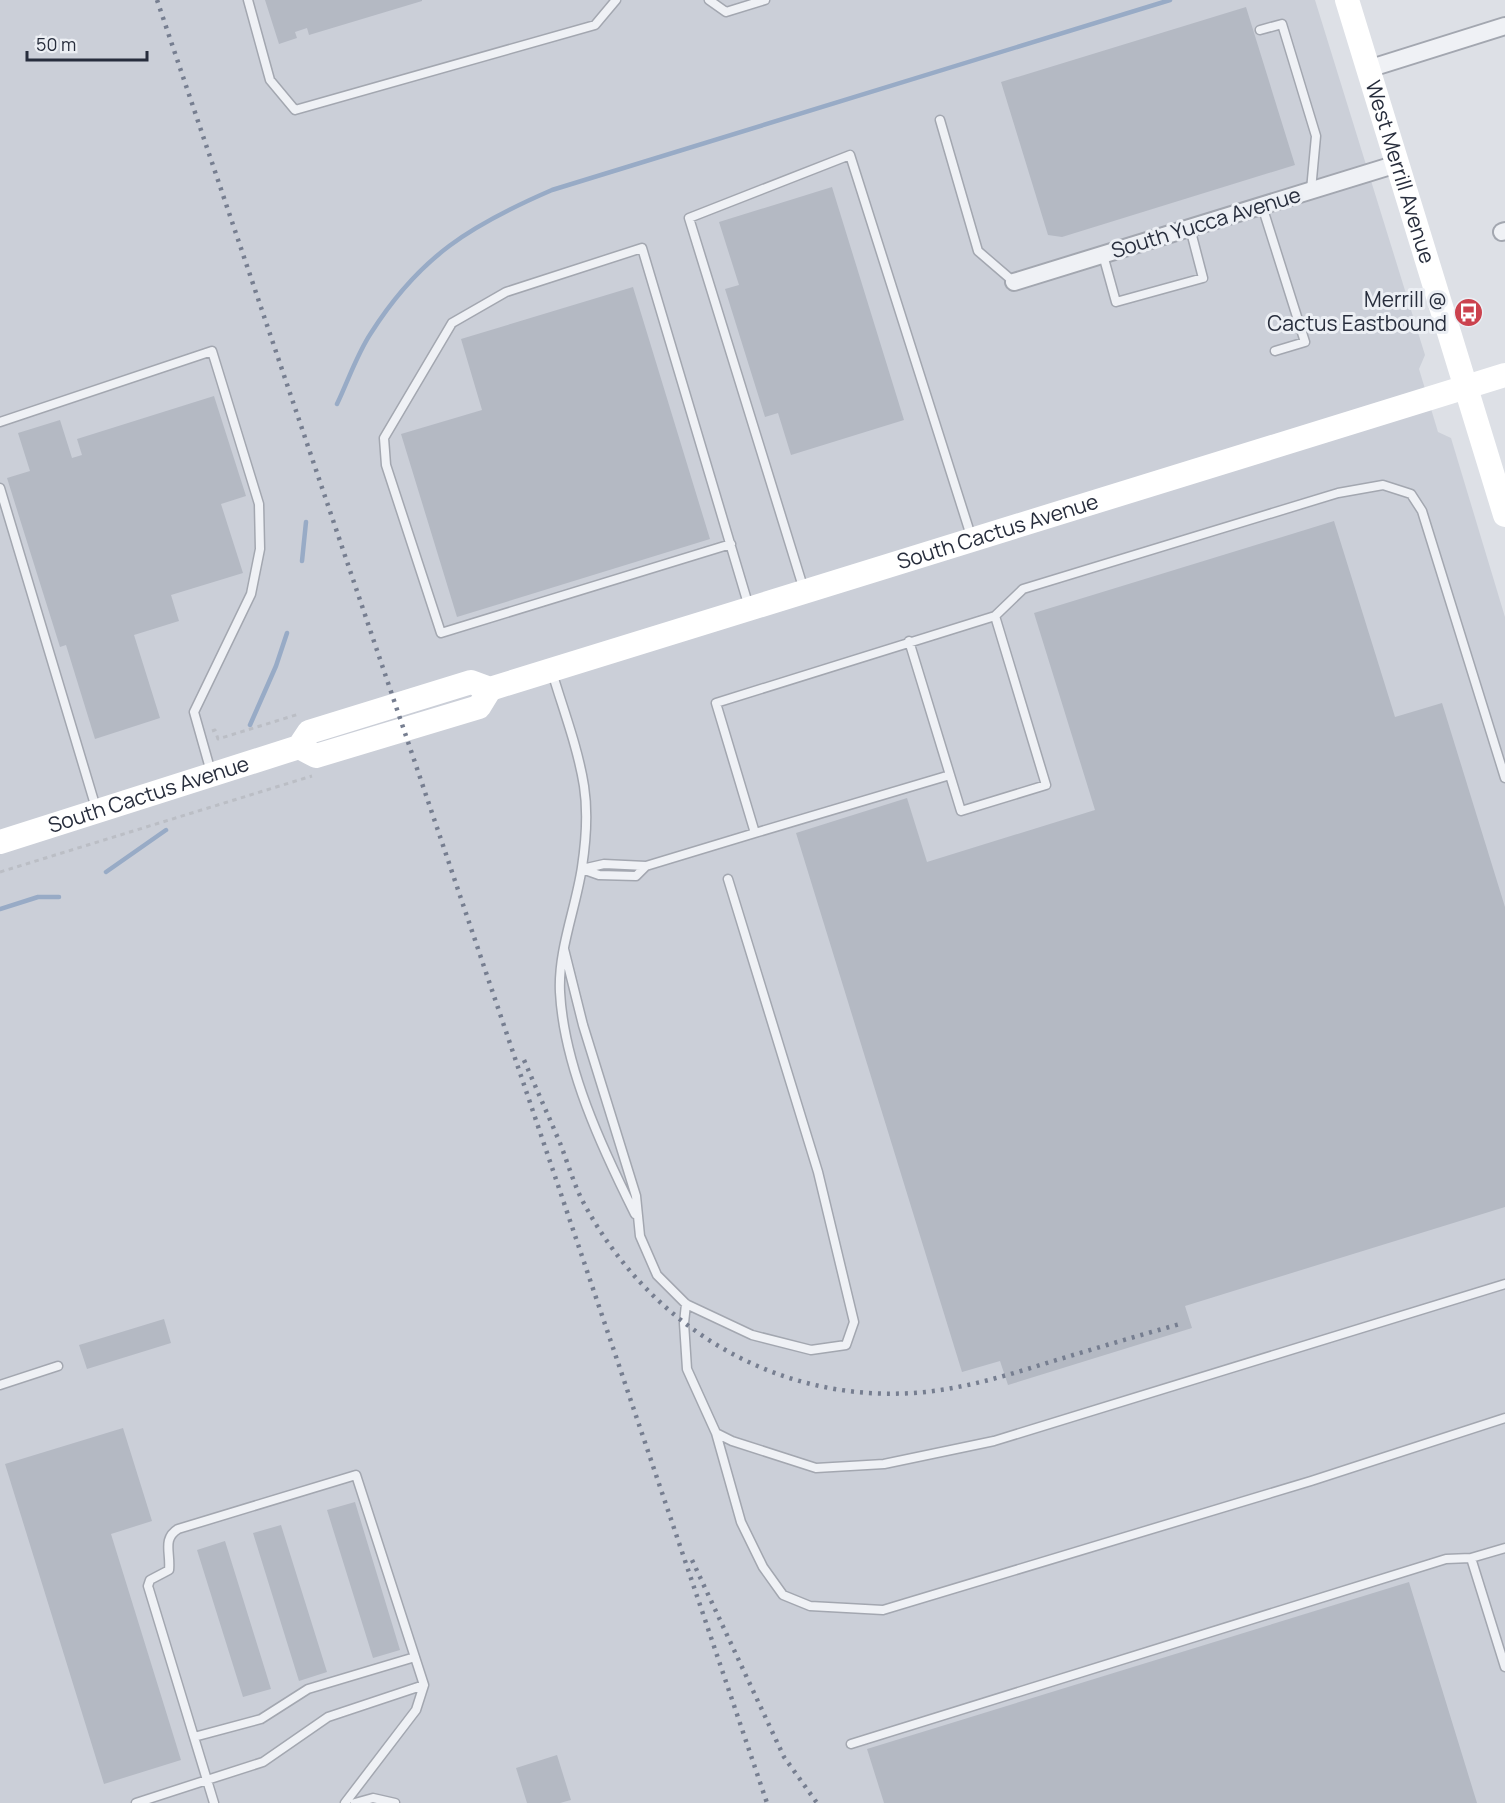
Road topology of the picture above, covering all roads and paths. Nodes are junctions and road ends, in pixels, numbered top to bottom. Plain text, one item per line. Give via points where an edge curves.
1 (248, 0) edge
2 (616, 0) edge
3 (709, 0) edge
4 (765, 0) edge
5 (1347, 0) edge
6 (1505, 26) edge
7 (1260, 30) dead end
8 (1368, 69) junction
9 (940, 120) dead end
10 (1396, 164) junction
11 (1311, 191) junction
12 (1262, 206) junction
13 (1190, 228) junction
14 (1103, 255) junction
15 (1014, 282) joint
16 (1275, 351) dead end
17 (1505, 375) edge
18 (1466, 387) junction
19 (0, 422) edge
20 (0, 488) edge
21 (1505, 515) edge
22 (972, 539) junction
23 (731, 544) junction
24 (804, 591) junction
25 (749, 608) junction
26 (995, 616) junction
27 (909, 641) junction
28 (551, 669) junction
29 (320, 773) dead end
30 (212, 775) junction
31 (950, 775) junction
32 (1505, 778) edge
33 (97, 811) junction
34 (755, 833) junction
35 (2, 839) edge
36 (646, 866) junction
37 (582, 869) junction
38 (0, 872) edge
39 (728, 879) dead end
40 (564, 949) junction
41 (636, 1217) junction
42 (1505, 1284) edge
43 (686, 1304) junction
44 (58, 1366) dead end
45 (0, 1385) edge
46 (1505, 1418) edge
47 (716, 1433) junction
48 (1505, 1548) edge
49 (1471, 1558) junction
50 (415, 1657) junction
51 (1505, 1667) edge
52 (424, 1685) junction
53 (194, 1737) junction
54 (851, 1744) dead end
55 (207, 1780) junction
56 (136, 1803) edge
57 (214, 1803) edge
58 (345, 1803) edge
59 (354, 1803) edge
60 (395, 1803) edge

1 - 2 lane via 270,80 295,110 595,25
3 - 4 lane via 726,12
5 - 8 main road, West Merrill Avenue
6 - 8 street
7 - 11 lane via 1282,24 1316,136
8 - 10 main road, West Merrill Avenue
9 - 15 lane via 978,251
10 - 11 street, South Yucca Avenue
10 - 18 main road, West Merrill Avenue
11 - 12 street, South Yucca Avenue
12 - 13 street, South Yucca Avenue
12 - 16 lane via 1305,342
13 - 14 street, South Yucca Avenue
13 - 14 lane via 1203,278 1116,302
14 - 15 street, South Yucca Avenue
17 - 18 main road, South Cactus Avenue
18 - 21 main road, West Merrill Avenue
18 - 22 main road, South Cactus Avenue
19 - 30 lane via 212,351 259,504 260,549 251,594 194,712
20 - 33 lane
22 - 24 main road, South Cactus Avenue
22 - 24 lane via 850,155 689,218
23 - 23 lane via 642,248 506,292 452,323 384,438 386,465 441,633
23 - 25 lane
24 - 25 main road, South Cactus Avenue
25 - 28 main road, South Cactus Avenue
26 - 27 lane
26 - 31 lane via 1046,785 961,811
26 - 32 lane via 1023,589 1338,493 1383,485 1401,490 1411,494 1422,511
27 - 31 lane
27 - 34 lane via 716,703
28 - 30 main road, South Cactus Avenue via 490,689 471,682 309,732 299,747
28 - 37 lane via 584,784
29 - 38 path
30 - 33 main road, South Cactus Avenue
31 - 34 lane
33 - 35 main road, South Cactus Avenue
34 - 36 lane
36 - 37 lane via 604,864
36 - 37 lane via 636,876 599,876
37 - 40 lane
39 - 43 lane via 818,1172 854,1322 846,1345 811,1350 752,1335
40 - 41 lane via 583,1025 636,1196
40 - 41 lane via 560,990 565,1033 598,1140
41 - 43 lane via 657,1275
42 - 47 lane via 994,1441 884,1464 816,1468
43 - 47 lane via 687,1369
44 - 45 lane
46 - 47 lane via 883,1611 810,1606 783,1594 763,1567 741,1522
48 - 49 lane
49 - 51 lane
49 - 54 lane via 1446,1559
50 - 52 lane
50 - 53 lane via 308,1689 261,1719
50 - 53 lane via 356,1475 178,1529 167,1544 169,1569 150,1580 148,1586
52 - 55 lane via 328,1717 263,1762
52 - 58 lane via 416,1710
53 - 55 lane
55 - 56 lane
55 - 57 lane
59 - 60 lane via 373,1797

